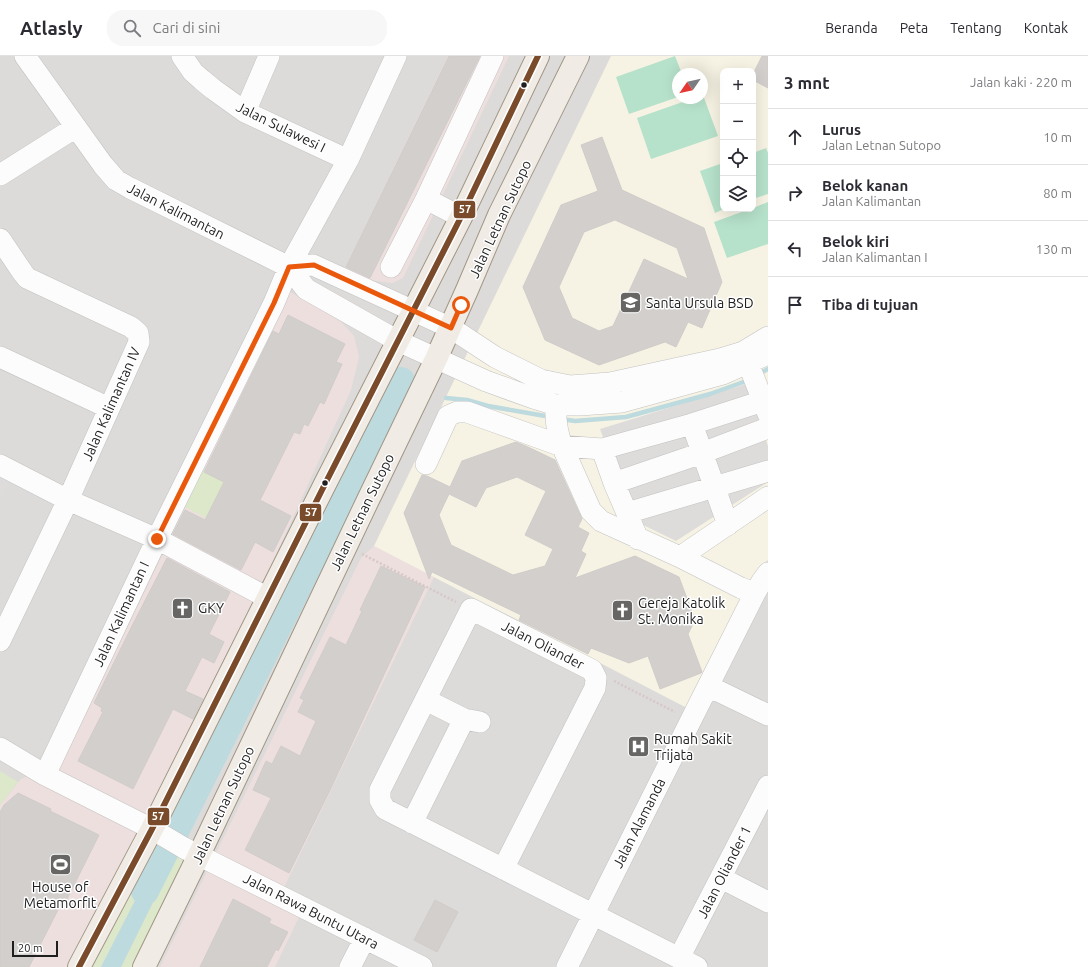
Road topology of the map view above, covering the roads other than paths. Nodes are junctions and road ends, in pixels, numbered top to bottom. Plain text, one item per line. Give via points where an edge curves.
1 (25, 56) edge
2 (182, 56) edge
3 (270, 56) edge
4 (396, 56) edge
5 (493, 56) edge
6 (538, 56) edge
7 (578, 56) edge
8 (245, 112) junction
9 (76, 127) junction
10 (348, 160) junction
11 (0, 175) edge
12 (426, 199) junction
13 (460, 217) junction
14 (0, 240) edge
15 (289, 267) junction
16 (391, 268) dead end
17 (414, 311) junction
18 (451, 328) junction
19 (768, 337) edge
20 (398, 341) junction
21 (768, 354) edge
22 (0, 357) edge
23 (436, 359) junction
24 (749, 366) junction
25 (109, 408) junction
26 (765, 408) edge
27 (557, 424) junction
28 (692, 424) junction
29 (768, 428) edge
30 (602, 449) junction
31 (702, 453) junction
32 (426, 464) dead end
33 (0, 465) edge
34 (768, 471) edge
35 (614, 483) junction
36 (714, 487) junction
37 (768, 497) edge
38 (68, 500) junction
39 (627, 513) junction
40 (728, 525) junction
41 (157, 539) junction
42 (638, 539) junction
43 (680, 557) junction
44 (768, 573) edge
45 (755, 593) junction
46 (268, 598) junction
47 (0, 641) edge
48 (708, 686) junction
49 (426, 700) junction
50 (768, 714) edge
51 (0, 748) edge
52 (45, 776) junction
53 (768, 786) edge
54 (763, 807) edge
55 (412, 823) junction
56 (159, 833) junction
57 (192, 852) junction
58 (503, 869) junction
59 (721, 878) junction
60 (768, 902) edge
61 (593, 915) junction
62 (365, 938) junction
63 (688, 963) edge
64 (79, 967) edge
65 (144, 967) edge
66 (350, 967) edge
67 (422, 967) edge
68 (568, 967) edge

1 - 9 street, Jalan Kalimantan
2 - 8 street, Jalan Sulawesi I via 193,72 213,90
3 - 8 street
4 - 10 street, Jalan Kalimantan I
5 - 12 street
6 - 13 main road
7 - 18 main road, Jalan Letnan Sutopo via 499,215
8 - 10 street, Jalan Sulawesi I
9 - 11 street
9 - 15 street, Jalan Kalimantan via 103,165 125,186
10 - 15 street, Jalan Kalimantan I
12 - 13 street
12 - 16 street
13 - 17 main road
14 - 25 street, Jalan Kalimantan IV via 27,278 131,327 138,333 139,342
15 - 17 street via 314,265
15 - 20 street, Jalan Kalimantan via 306,289
15 - 41 street, Jalan Kalimantan I via 274,303
17 - 18 street
17 - 20 main road
18 - 23 main road, Jalan Letnan Sutopo
18 - 24 street via 495,357 541,380 570,386 610,382 720,359
19 - 24 street
20 - 23 street, Jalan Kalimantan
20 - 46 main road
21 - 24 street
22 - 25 street
23 - 27 street, Jalan Kalimantan via 532,398
23 - 57 main road, Jalan Letnan Sutopo via 346,546
24 - 26 street
24 - 27 street via 622,402 580,405
25 - 38 street, Jalan Kalimantan IV
26 - 28 street
27 - 30 street
27 - 32 street via 457,412 448,416
27 - 42 street via 591,511 600,521
28 - 30 street
28 - 31 street
29 - 31 street
30 - 35 street
31 - 35 street
31 - 36 street
33 - 38 street
34 - 36 street
35 - 39 street
36 - 39 street
36 - 40 street
37 - 40 street
38 - 41 street
38 - 47 street, Jalan Kalimantan IV
39 - 42 street
40 - 43 street
41 - 46 street
41 - 52 street, Jalan Kalimantan I
42 - 43 street
43 - 45 street
44 - 45 street, Jalan Alamanda
45 - 48 street, Jalan Alamanda
46 - 56 main road
48 - 50 street
48 - 61 street, Jalan Alamanda
49 - 55 street via 380,790 380,800 385,809
49 - 55 street via 472,721
49 - 58 street, Jalan Oliander via 471,609 592,670 596,678 595,688
51 - 52 street, Jalan Rawa Buntu Utara
52 - 56 street, Jalan Rawa Buntu Utara
53 - 54 street, Jalan Oliander 1
54 - 59 street, Jalan Oliander 1
55 - 58 street
56 - 57 street, Jalan Rawa Buntu Utara
56 - 64 main road
57 - 62 street, Jalan Rawa Buntu Utara
57 - 65 main road, Jalan Letnan Sutopo
58 - 61 street
59 - 60 street
59 - 63 street, Jalan Oliander 1
61 - 63 street
61 - 68 street, Jalan Alamanda
62 - 66 street
62 - 67 street, Jalan Rawa Buntu Utara

